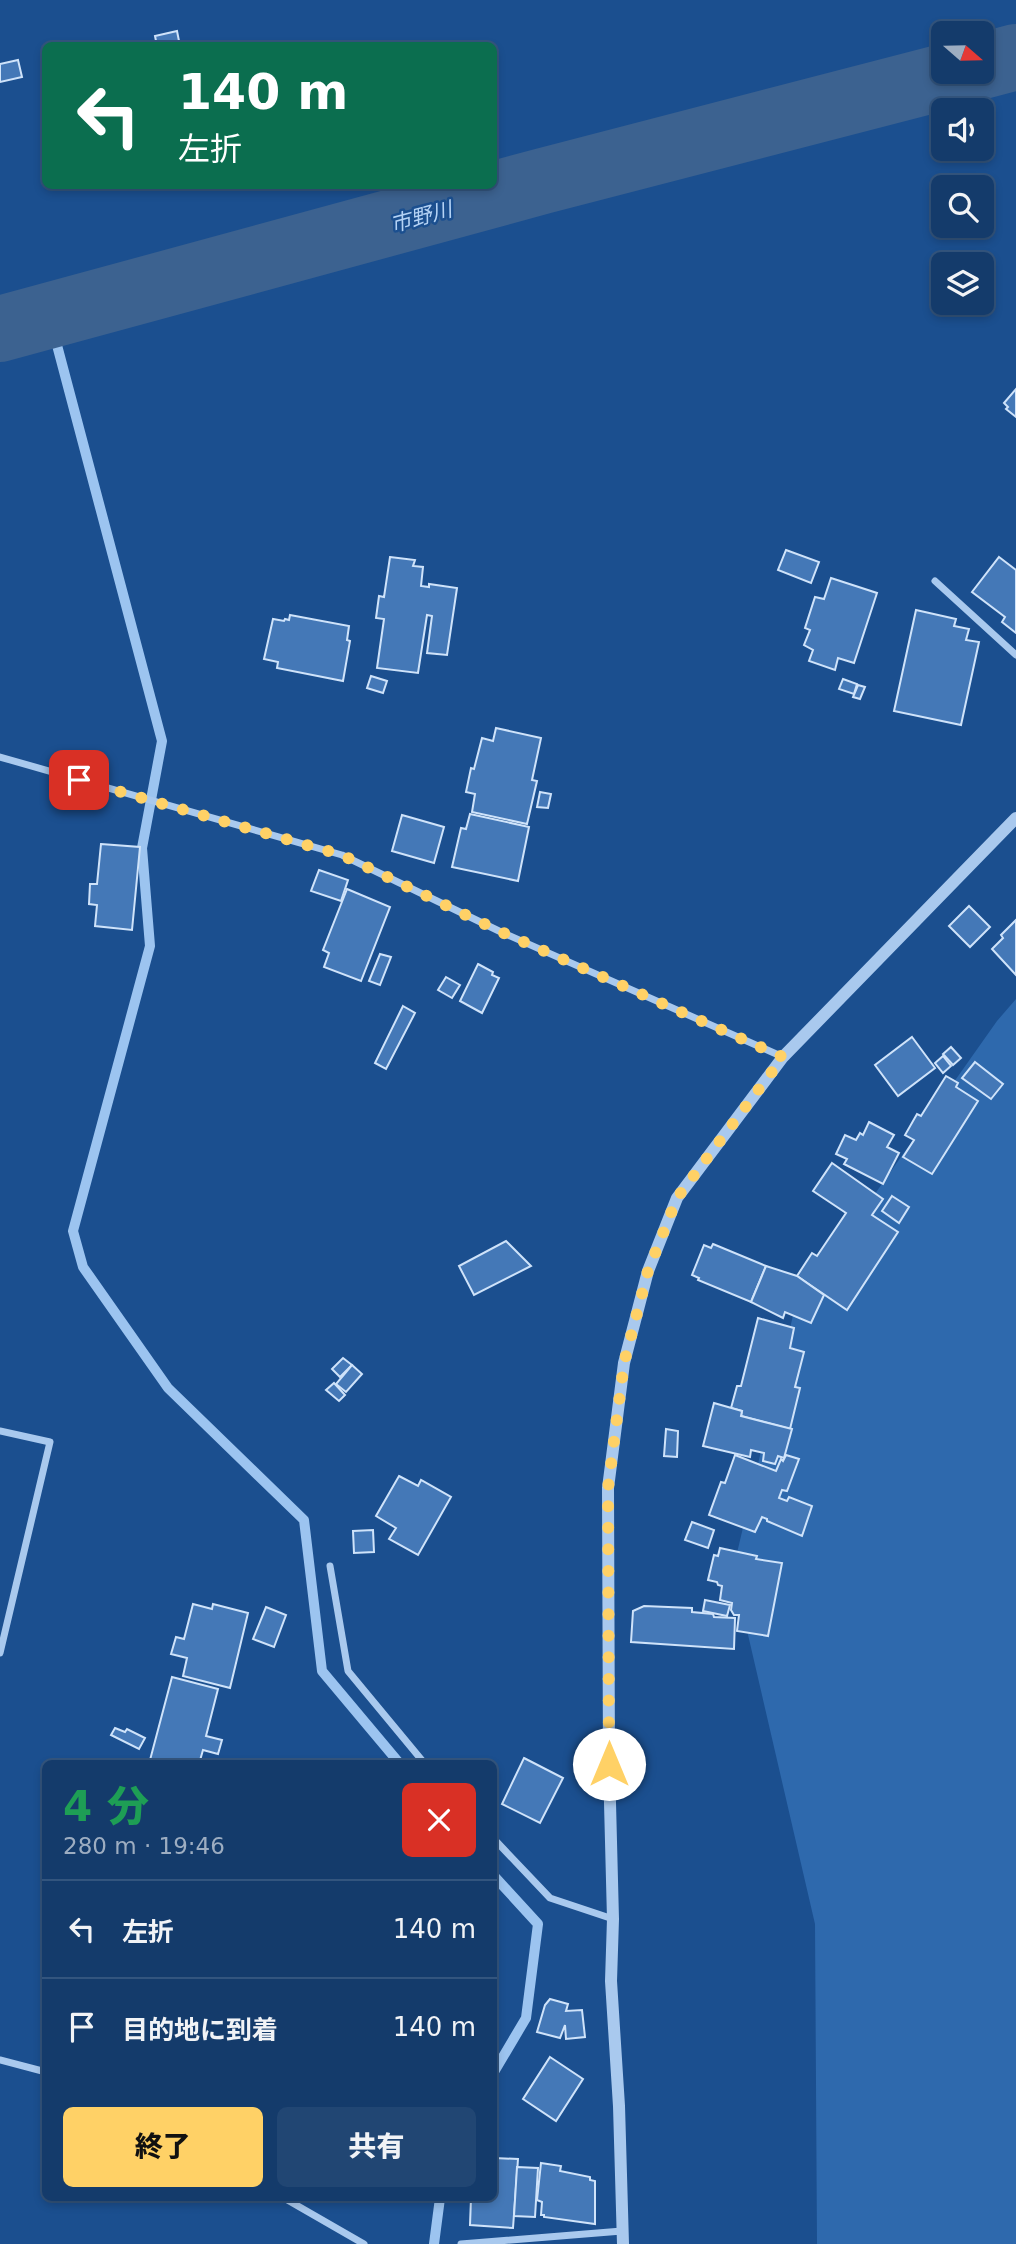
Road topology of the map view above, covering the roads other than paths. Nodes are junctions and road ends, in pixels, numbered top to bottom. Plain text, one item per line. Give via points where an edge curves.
1 (935, 581) dead end
2 (1016, 655) edge
3 (0, 757) edge
4 (1016, 818) edge
5 (783, 1057) junction
6 (0, 1431) edge
7 (330, 1566) dead end
8 (0, 1653) edge
9 (422, 1760) edge
10 (497, 1842) edge
11 (613, 1919) junction
12 (0, 2060) edge
13 (42, 2071) edge
14 (289, 2201) edge
15 (622, 2238) edge
16 (364, 2244) edge
17 (461, 2244) edge

1 - 2 street
3 - 5 street via 342,855 499,931
4 - 5 street
5 - 11 street via 677,1198 648,1271 624,1363 608,1488
6 - 8 street via 50,1442
7 - 9 street via 348,1671
10 - 11 street via 550,1898
11 - 15 street via 611,1981
12 - 13 street
14 - 16 street
15 - 17 street

